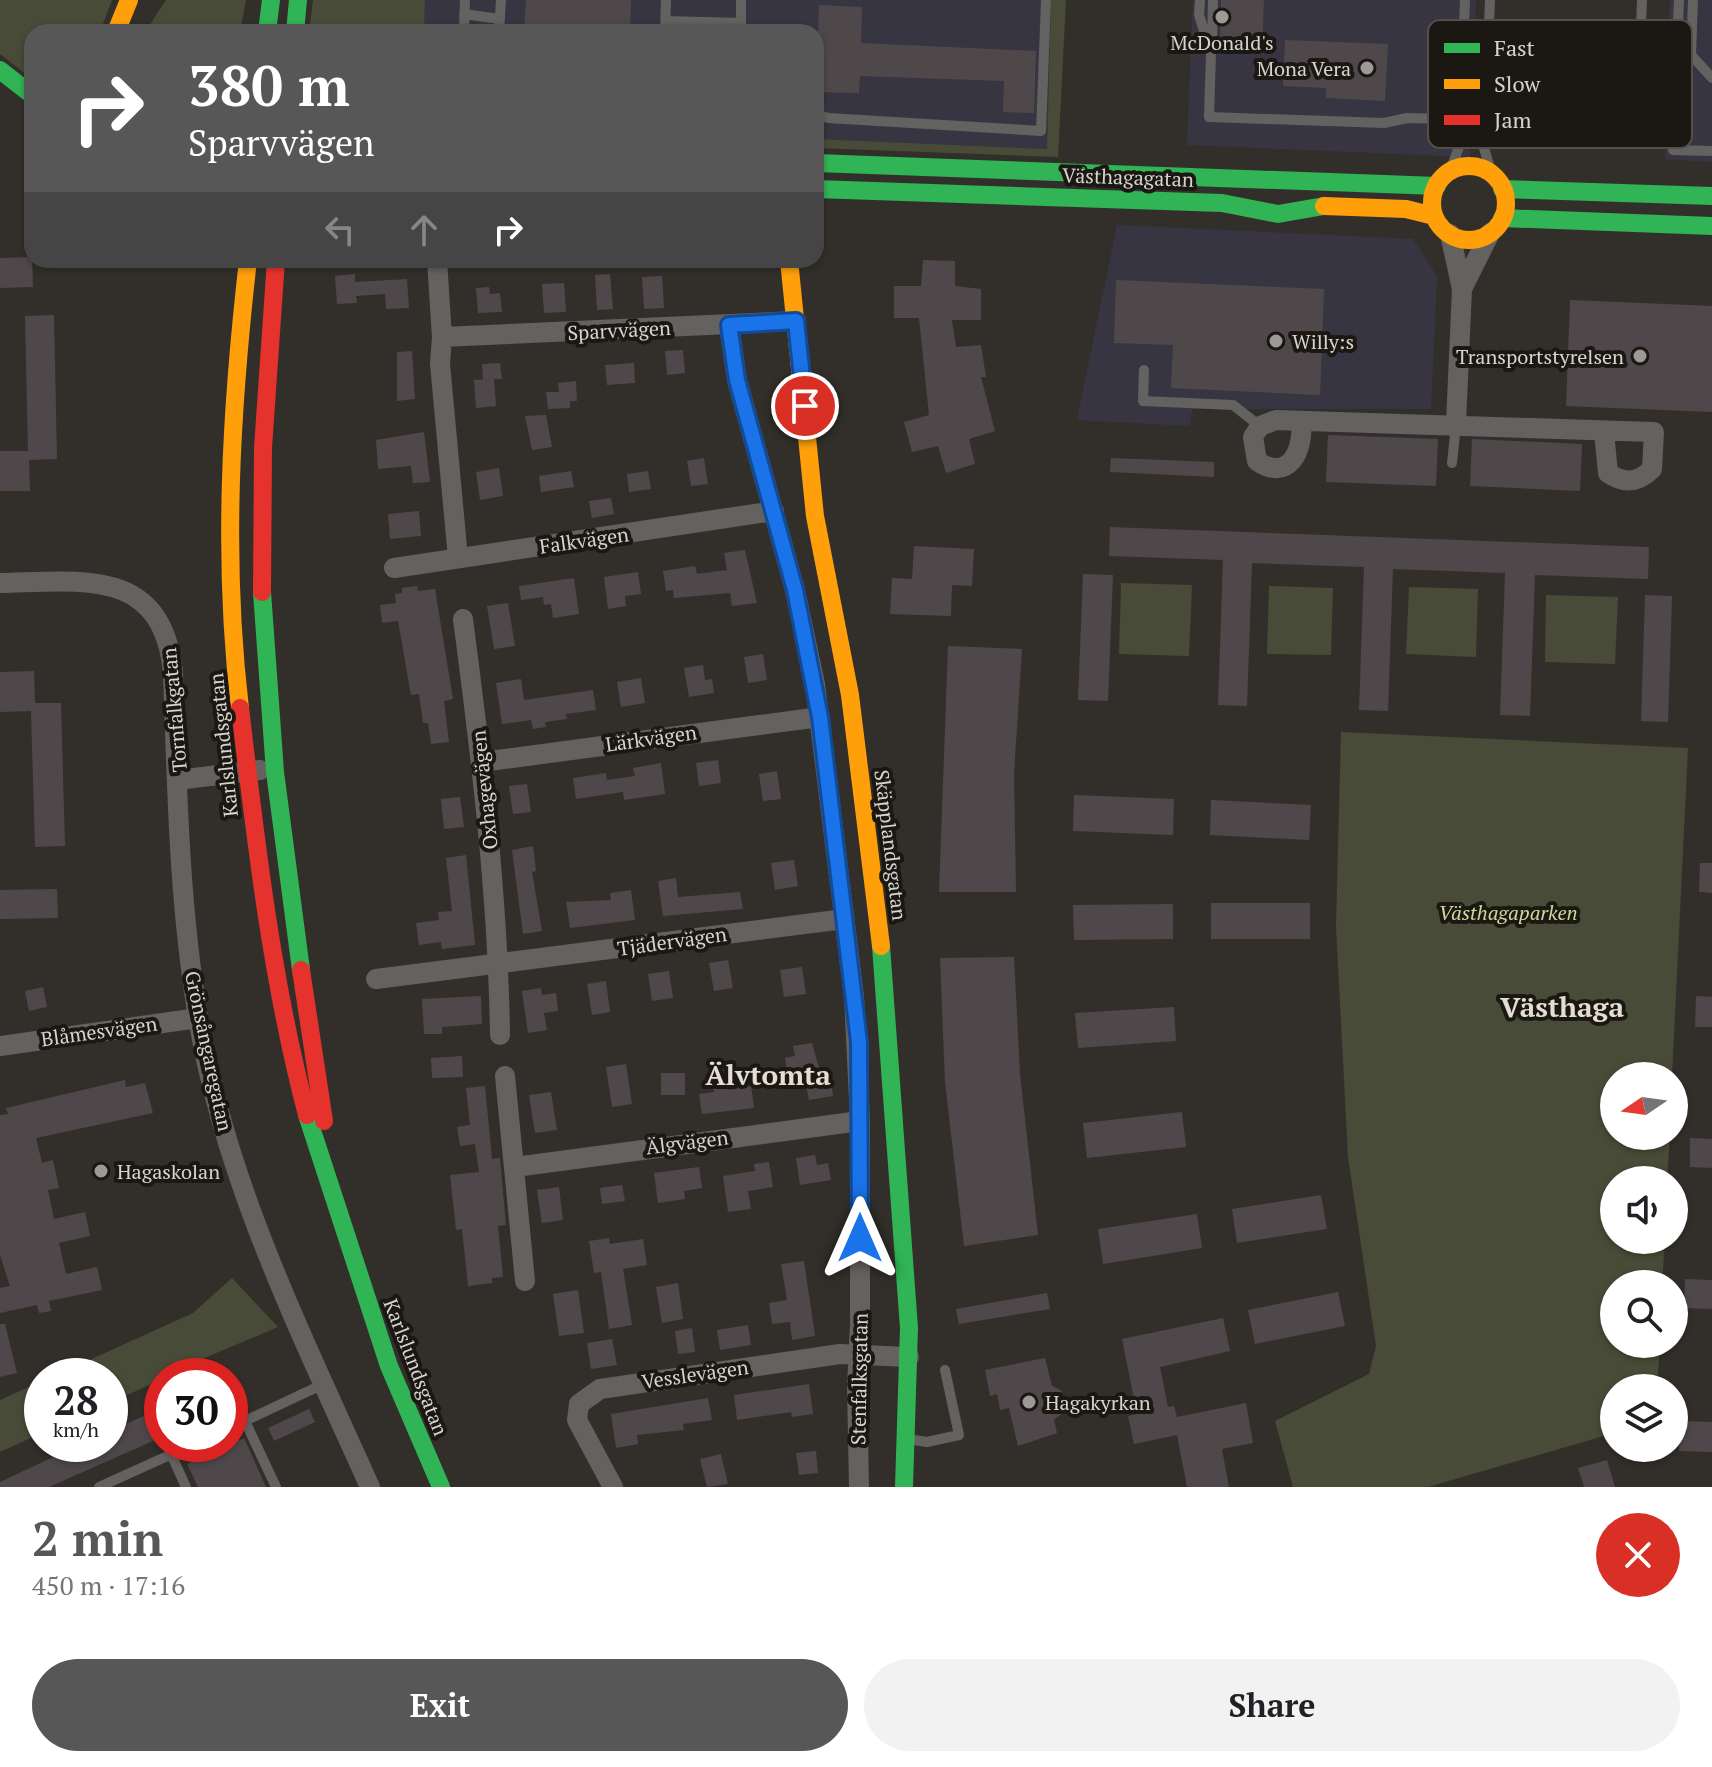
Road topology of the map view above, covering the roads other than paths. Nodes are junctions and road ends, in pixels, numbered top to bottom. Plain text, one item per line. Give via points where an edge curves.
1 (129, 0) edge
2 (271, 0) edge
3 (298, 0) edge
4 (465, 0) edge
5 (501, 0) edge
6 (666, 0) edge
7 (741, 0) edge
8 (1046, 0) edge
9 (1200, 0) edge
10 (1213, 0) edge
11 (1465, 0) edge
12 (1490, 0) edge
13 (1642, 0) edge
14 (1679, 0) edge
15 (1693, 0) edge
16 (464, 14) junction
17 (500, 19) junction
18 (1464, 20) edge
19 (1489, 20) edge
20 (1641, 20) edge
21 (1678, 20) edge
22 (119, 24) edge
23 (268, 24) edge
24 (296, 24) edge
25 (464, 24) edge
26 (500, 24) edge
27 (665, 24) edge
28 (740, 24) edge
29 (1692, 28) edge
30 (1211, 53) junction
31 (1692, 56) edge
32 (0, 70) edge
33 (1712, 78) edge
34 (24, 89) edge
35 (824, 117) edge
36 (1428, 119) edge
37 (1459, 148) edge
38 (1484, 148) edge
39 (1673, 148) edge
40 (1712, 151) edge
41 (824, 163) edge
42 (1450, 171) junction
43 (1497, 182) junction
44 (1437, 186) junction
45 (824, 189) edge
46 (1712, 196) edge
47 (1434, 216) junction
48 (1496, 226) junction
49 (1712, 226) edge
50 (1450, 234) junction
51 (247, 268) edge
52 (276, 268) edge
53 (438, 268) edge
54 (790, 268) edge
55 (1462, 289) junction
56 (796, 321) junction
57 (729, 325) junction
58 (442, 337) junction
59 (1144, 370) dead end
60 (1301, 422) junction
61 (1456, 423) junction
62 (1260, 426) junction
63 (1604, 432) dead end
64 (1452, 463) dead end
65 (774, 511) junction
66 (458, 558) junction
67 (394, 568) dead end
68 (0, 583) edge
69 (463, 619) dead end
70 (820, 717) junction
71 (482, 762) junction
72 (277, 767) junction
73 (247, 772) junction
74 (177, 780) junction
75 (844, 919) junction
76 (499, 962) junction
77 (376, 979) dead end
78 (198, 1018) junction
79 (500, 1035) dead end
80 (0, 1046) edge
81 (505, 1076) dead end
82 (860, 1121) junction
83 (515, 1167) junction
84 (339, 1216) junction
85 (525, 1281) dead end
86 (858, 1354) junction
87 (909, 1357) junction
88 (945, 1370) dead end
89 (315, 1388) dead end
90 (248, 1420) edge
91 (248, 1427) edge
92 (905, 1439) junction
93 (154, 1462) edge
94 (175, 1462) edge
95 (99, 1487) edge
96 (186, 1487) edge
97 (276, 1487) edge
98 (370, 1487) edge
99 (441, 1487) edge
100 (613, 1487) edge
101 (859, 1487) edge
102 (904, 1487) edge

1 - 22 main road
2 - 23 main road
3 - 24 main road
4 - 16 lane
5 - 17 lane
6 - 27 lane
7 - 28 lane
8 - 35 lane via 1041,131
9 - 30 lane via 1199,15
10 - 30 lane
11 - 18 lane
12 - 19 lane
13 - 20 lane
14 - 21 lane
15 - 29 lane
16 - 17 lane
16 - 25 lane
17 - 26 lane
30 - 36 lane via 1209,117 1384,123
31 - 33 lane
32 - 34 main road
37 - 42 lane
38 - 43 lane
39 - 40 lane
41 - 44 main road, Västhagagatan
42 - 43 main road via 1470,167
42 - 44 main road
43 - 46 main road
43 - 48 main road via 1505,204
44 - 47 main road
45 - 47 main road, Västhagagatan via 1222,203 1278,214 1331,205
47 - 50 main road
48 - 49 main road
48 - 50 main road via 1464,240
48 - 55 street
50 - 55 street
51 - 73 main road, Karlslundsgatan via 234,380 229,532
52 - 72 main road, Karlslundsgatan via 261,509 266,664
53 - 58 street
54 - 56 main road, Skäpplandsgatan
55 - 61 street
56 - 57 street, Sparvvägen
56 - 87 main road, Skäpplandsgatan via 815,516 850,695 881,939
57 - 58 street, Sparvvägen
57 - 65 street, Stenfalksgatan via 737,380
58 - 66 street
59 - 62 lane via 1143,401 1233,405
60 - 61 street
60 - 62 street via 1276,420
60 - 62 street via 1300,450 1279,468 1257,460 1253,437
61 - 63 street
61 - 64 lane
65 - 66 street, Falkvägen
65 - 70 street, Stenfalksgatan
66 - 67 street, Falkvägen
68 - 74 street, Tornfalkgatan via 61,582 119,589 152,609 171,651
69 - 71 street, Oxhagevägen
70 - 71 street, Lärkvägen
70 - 75 street, Stenfalksgatan
71 - 76 street, Oxhagevägen
72 - 73 street, Tornfalkgatan
72 - 84 main road, Karlslundsgatan
73 - 74 street, Tornfalkgatan
73 - 84 main road, Karlslundsgatan via 290,1051
74 - 78 street, Grönsångaregatan via 184,916
75 - 76 street, Tjädervägen
75 - 82 street, Stenfalksgatan via 859,1042
76 - 77 street
76 - 79 street, Oxhagevägen
78 - 80 street, Blåmesvägen
78 - 98 street, Grönsångaregatan via 215,1095 254,1219
81 - 83 street
82 - 83 street, Älgvägen
82 - 86 street, Stenfalksgatan
83 - 85 street
84 - 99 main road, Karlslundsgatan via 389,1366
86 - 87 street, Vesslevägen
86 - 100 street, Vesslevägen via 625,1384 588,1395 579,1404 577,1420
86 - 101 street, Stenfalksgatan
87 - 92 main road, Skäpplandsgatan
88 - 92 lane via 959,1435 927,1442
89 - 90 lane
91 - 97 lane
92 - 102 main road, Skäpplandsgatan
93 - 95 lane
94 - 96 lane

